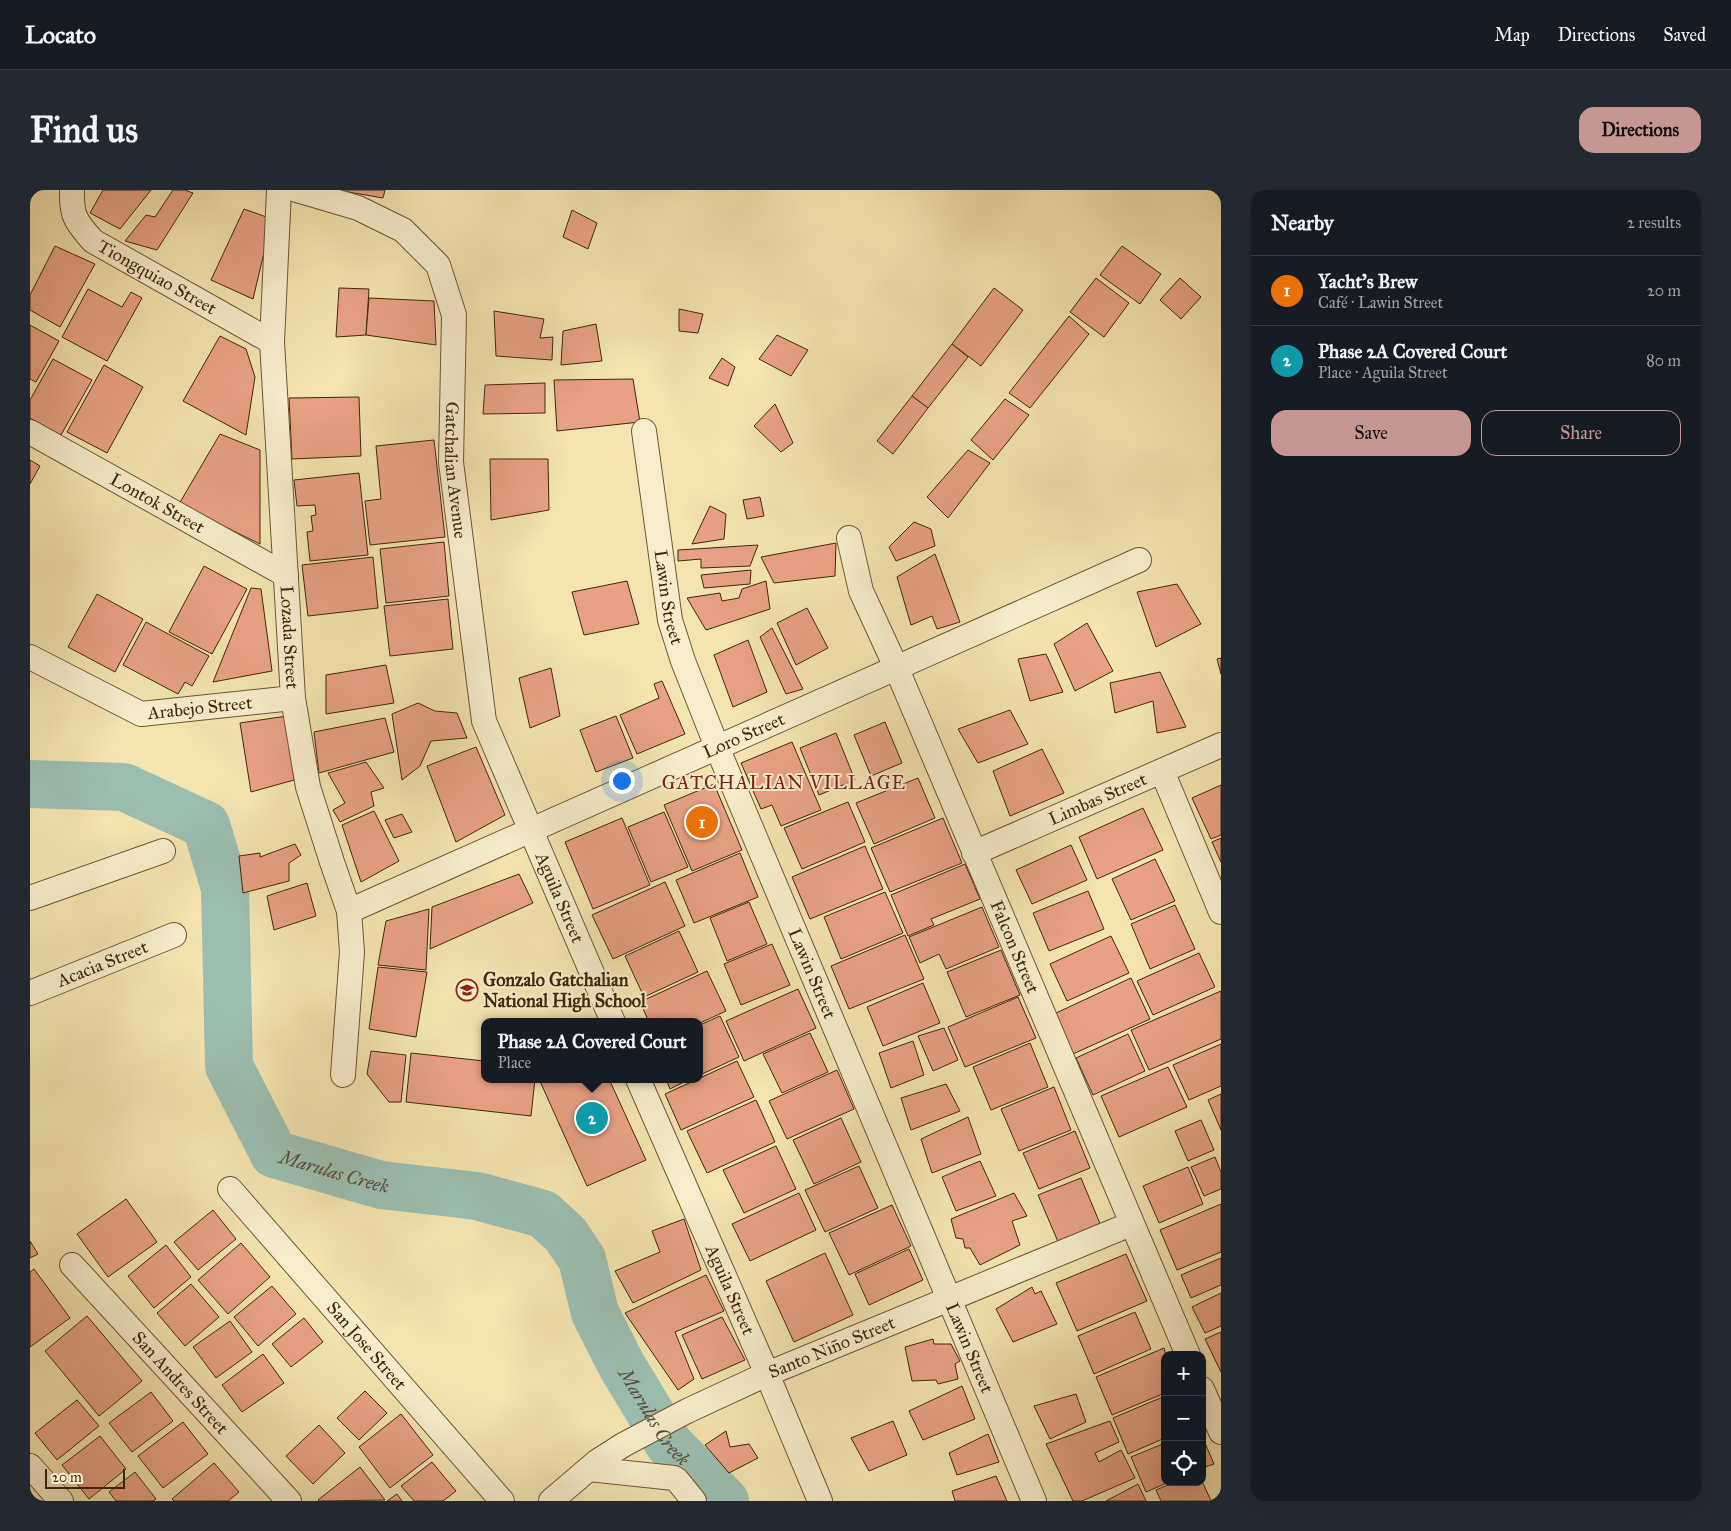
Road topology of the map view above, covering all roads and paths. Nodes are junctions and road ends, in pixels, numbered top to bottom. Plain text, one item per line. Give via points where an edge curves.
1 (72, 190) edge
2 (279, 190) edge
3 (297, 190) edge
4 (272, 342) junction
5 (644, 431) dead end
6 (30, 432) edge
7 (848, 538) dead end
8 (1139, 560) dead end
9 (286, 575) junction
10 (30, 657) edge
11 (896, 668) junction
12 (293, 698) junction
13 (1221, 745) edge
14 (717, 747) junction
15 (1162, 771) junction
16 (530, 830) junction
17 (163, 851) dead end
18 (974, 853) junction
19 (30, 898) edge
20 (350, 910) junction
21 (1221, 912) edge
22 (174, 935) dead end
23 (30, 994) edge
24 (611, 1018) edge
25 (343, 1075) dead end
26 (640, 1083) edge
27 (230, 1189) dead end
28 (1131, 1224) junction
29 (72, 1266) dead end
30 (949, 1299) junction
31 (1186, 1351) edge
32 (767, 1374) junction
33 (1205, 1396) edge
34 (1221, 1432) edge
35 (30, 1466) edge
36 (589, 1469) junction
37 (61, 1501) edge
38 (289, 1501) edge
39 (502, 1501) edge
40 (552, 1501) edge
41 (694, 1501) edge
42 (820, 1501) edge
43 (1034, 1501) edge

1 - 4 street, Tiongquiao Street via 71,204 76,222 93,241
2 - 4 street, Lozada Street
3 - 16 street, Gatchalian Avenue via 358,208 403,230 438,265 454,315 451,462 484,720
4 - 9 street, Lozada Street
5 - 14 street, Lawin Street via 670,620
6 - 9 street, Lontok Street
7 - 11 street, Falcon Street via 861,591
8 - 11 street, Loro Street
9 - 12 street, Lozada Street
10 - 12 street, Arabejo Street via 141,714
11 - 14 street, Loro Street
11 - 18 street, Falcon Street
12 - 20 street, Lozada Street via 308,787
13 - 15 street, Limbas Street
14 - 16 street, Loro Street
14 - 30 street, Lawin Street
15 - 18 street, Limbas Street
15 - 21 street
16 - 20 street, Loro Street
16 - 24 street, Aguila Street
17 - 19 street
18 - 28 street, Falcon Street
20 - 25 street, Lozada Street via 352,952
22 - 23 street, Acacia Street
26 - 32 street, Aguila Street
27 - 39 street, San Jose Street
28 - 30 street, Santo Niño Street
28 - 31 street, Falcon Street
29 - 38 street, San Andres Street
30 - 32 street, Santo Niño Street
30 - 43 street, Lawin Street
32 - 36 street, Santo Niño Street via 622,1445
32 - 42 street, Aguila Street
33 - 34 street
35 - 37 street
36 - 40 street, Santo Niño Street
36 - 41 street via 674,1478

